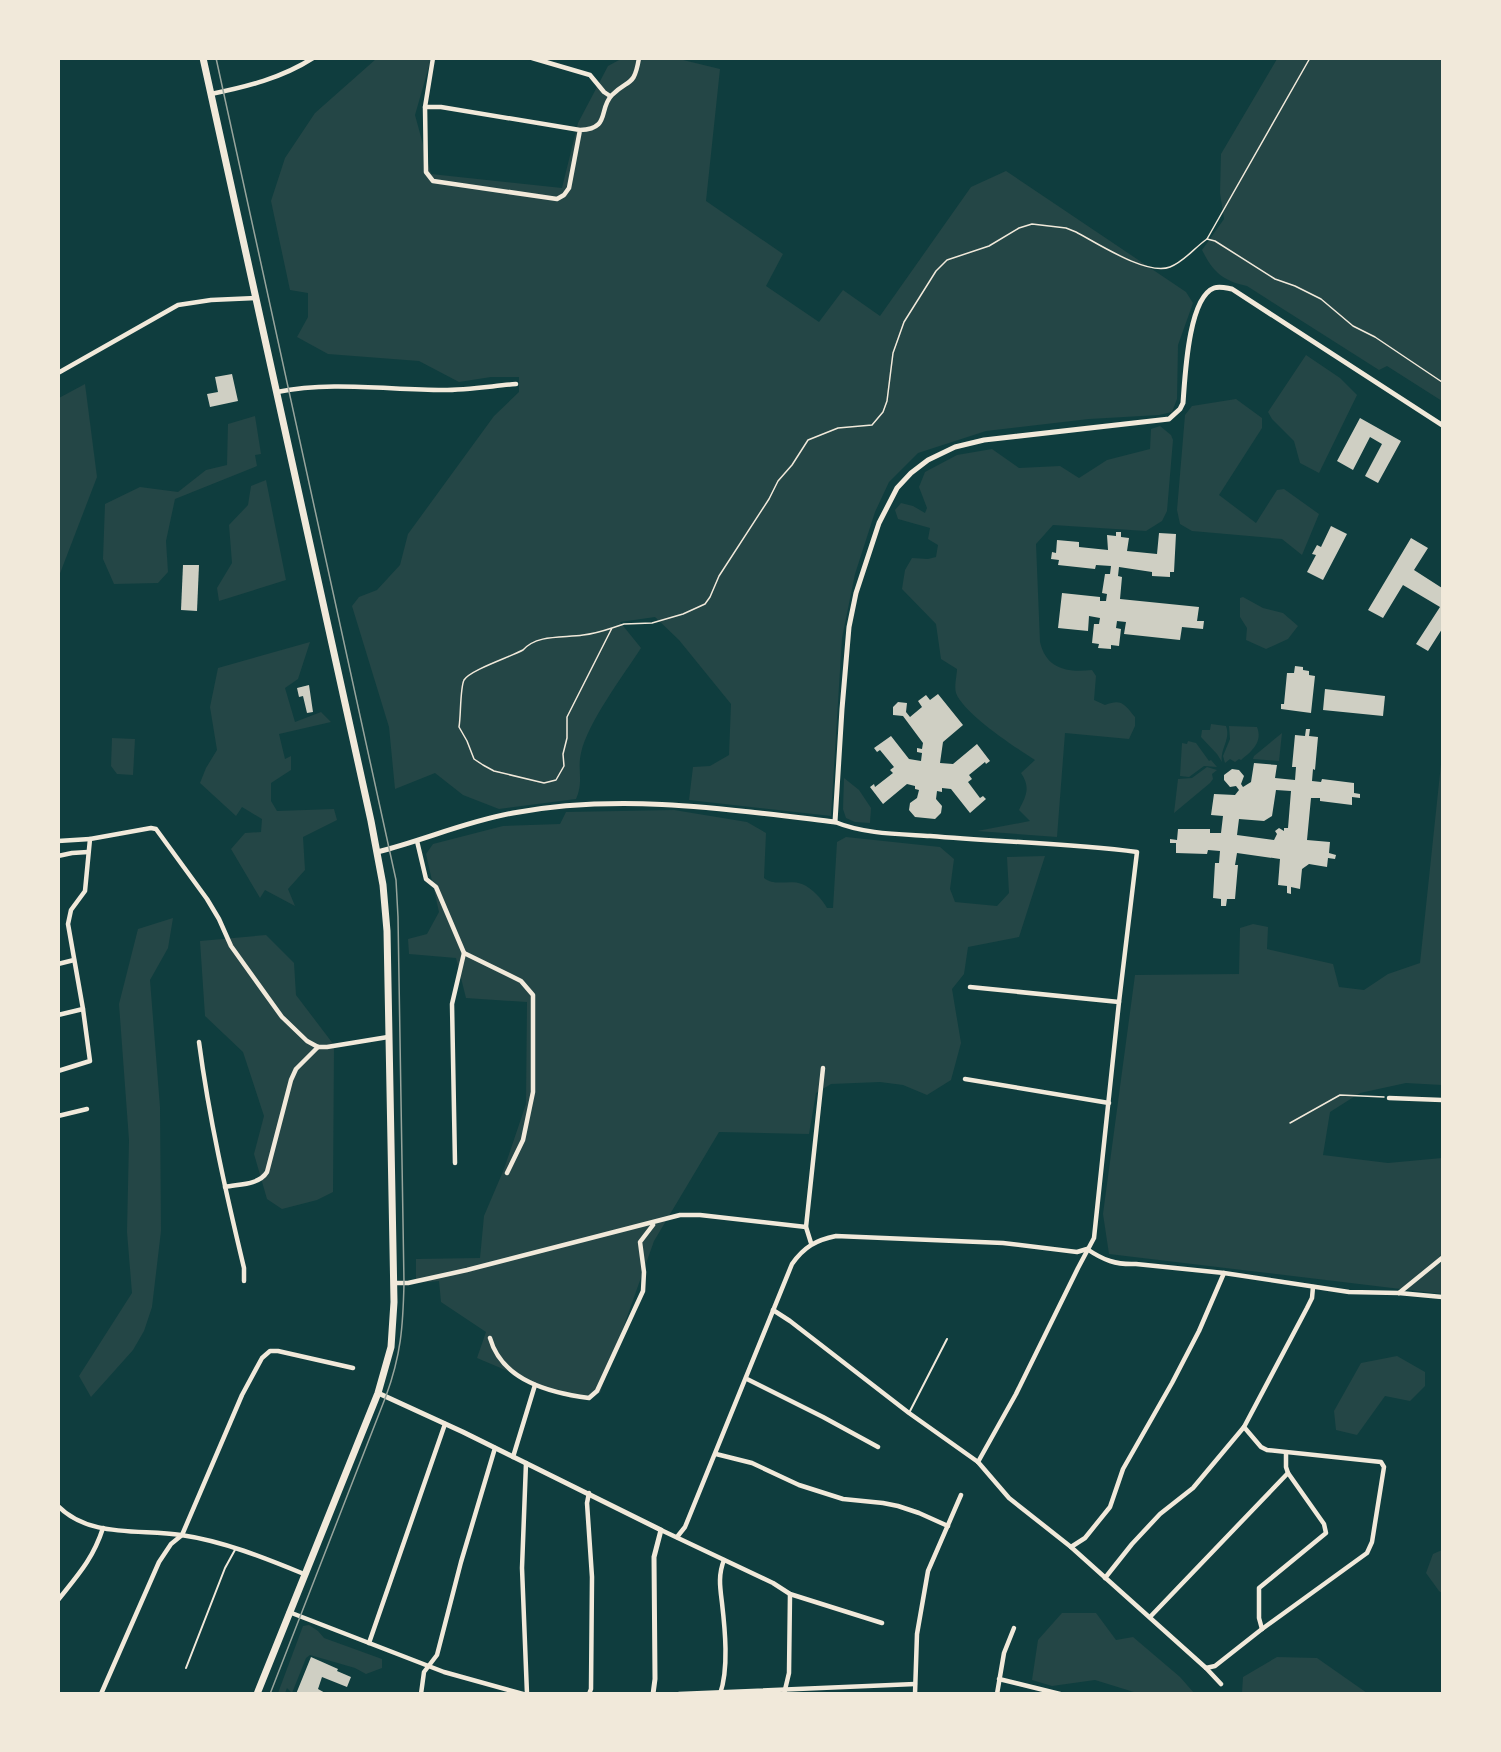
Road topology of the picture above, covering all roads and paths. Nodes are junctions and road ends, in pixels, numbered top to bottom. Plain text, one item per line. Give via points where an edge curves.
1 (203, 58) edge
2 (313, 58) edge
3 (433, 58) edge
4 (532, 58) edge
5 (639, 58) edge
6 (1310, 58) edge
7 (211, 94) junction
8 (610, 96) junction
9 (425, 107) junction
10 (580, 130) junction
11 (1207, 239) junction
12 (256, 298) junction
13 (58, 373) edge
14 (1443, 382) edge
15 (516, 384) dead end
16 (277, 392) junction
17 (1443, 425) edge
18 (612, 628) junction
19 (835, 822) junction
20 (90, 839) junction
21 (58, 841) edge
22 (417, 841) junction
23 (88, 852) junction
24 (377, 852) junction
25 (58, 856) edge
26 (464, 953) junction
27 (74, 960) junction
28 (58, 964) edge
29 (970, 987) dead end
30 (1119, 1002) junction
31 (83, 1009) junction
32 (58, 1015) edge
33 (388, 1037) junction
34 (200, 1042) dead end
35 (318, 1047) junction
36 (824, 1068) dead end
37 (58, 1071) edge
38 (965, 1079) dead end
39 (1389, 1098) joint
40 (1443, 1100) edge
41 (1109, 1103) junction
42 (87, 1109) dead end
43 (58, 1116) edge
44 (1290, 1123) dead end
45 (455, 1163) dead end
46 (507, 1173) dead end
47 (225, 1187) junction
48 (657, 1221) junction
49 (806, 1227) junction
50 (811, 1244) junction
51 (1087, 1249) junction
52 (1443, 1258) edge
53 (1224, 1273) junction
54 (244, 1281) dead end
55 (394, 1283) junction
56 (1312, 1287) junction
57 (1399, 1293) junction
58 (1443, 1297) edge
59 (773, 1310) junction
60 (490, 1338) dead end
61 (947, 1339) dead end
62 (353, 1368) dead end
63 (747, 1379) junction
64 (534, 1385) junction
65 (378, 1393) junction
66 (909, 1413) junction
67 (445, 1424) junction
68 (1244, 1427) junction
69 (878, 1447) dead end
70 (495, 1448) junction
71 (1286, 1453) junction
72 (716, 1454) junction
73 (513, 1457) junction
74 (978, 1461) junction
75 (526, 1463) junction
76 (1288, 1473) junction
77 (589, 1493) junction
78 (961, 1495) dead end
79 (58, 1506) edge
80 (948, 1526) junction
81 (103, 1528) junction
82 (661, 1530) junction
83 (182, 1535) junction
84 (677, 1537) junction
85 (1071, 1547) junction
86 (236, 1548) junction
87 (724, 1560) junction
88 (304, 1574) junction
89 (1105, 1578) junction
90 (790, 1594) junction
91 (58, 1600) edge
92 (289, 1611) junction
93 (1150, 1617) junction
94 (882, 1623) dead end
95 (1014, 1628) dead end
96 (1262, 1629) junction
97 (369, 1643) junction
98 (429, 1666) junction
99 (186, 1668) dead end
100 (1206, 1668) junction
101 (999, 1679) junction
102 (915, 1684) junction
103 (1221, 1684) dead end
104 (848, 1691) edge
105 (784, 1692) edge
106 (720, 1693) edge
107 (101, 1694) edge
108 (257, 1694) edge
109 (421, 1694) edge
110 (522, 1694) edge
111 (527, 1694) edge
112 (589, 1694) edge
113 (653, 1694) edge
114 (679, 1694) edge
115 (915, 1694) edge
116 (997, 1694) edge
117 (1060, 1694) edge

1 - 7 highway
2 - 7 street via 269,80
3 - 9 street
4 - 8 street via 590,75
5 - 8 street via 633,80
6 - 11 path
7 - 12 highway
8 - 10 street via 603,119 591,130
9 - 10 street
9 - 10 street via 426,172 433,181 444,183 557,199 569,188
11 - 14 path via 1275,279 1321,299 1353,326
11 - 18 path via 1179,262 1160,269 1135,263 1076,231 1032,224 989,246 947,260 904,322 893,353 887,401 872,425 838,428 808,440 778,481 705,604 652,623
12 - 13 street via 178,305
12 - 16 highway
15 - 16 street via 444,390 350,386
16 - 24 highway
17 - 19 street via 1232,289 1220,286 1212,288 1199,302 1188,349 1183,403 1169,419 984,440 927,460 897,488 879,523 854,604
18 - 18 path via 567,717 564,766 556,780 544,783 494,771 474,759 459,727 465,679 528,644
19 - 22 street via 687,806 590,804 512,813
19 - 30 street via 892,833 1137,852
20 - 21 street
20 - 23 street
20 - 35 street via 156,829 207,899 231,946 282,1017
22 - 24 street
22 - 26 street via 426,879 436,887
23 - 25 street
23 - 27 street via 85,891 68,916
24 - 33 highway via 387,931
26 - 45 street via 452,1004
26 - 46 street via 521,981 533,995 533,1092 523,1140
27 - 28 street
27 - 31 street
29 - 30 street
30 - 41 street
31 - 32 street
31 - 37 street via 90,1061
33 - 35 street
33 - 55 highway
34 - 47 street
35 - 47 street via 291,1080 264,1177
36 - 49 street
38 - 41 street
39 - 40 street
39 - 44 path via 1340,1095
41 - 51 street via 1094,1238
42 - 43 street
47 - 54 street
48 - 49 street via 700,1215
48 - 55 street via 467,1270
48 - 64 street via 640,1242 643,1291 597,1391 589,1398
49 - 50 street
50 - 51 street via 836,1236 1004,1243 1077,1252
50 - 59 street via 792,1264
51 - 53 street via 1122,1264
51 - 74 street via 1016,1395
52 - 57 street
53 - 56 street
53 - 85 street via 1194,1341 1123,1469 1110,1507 1084,1538
55 - 65 highway via 391,1347
56 - 57 street
56 - 68 street via 1312,1298
57 - 58 street
59 - 63 street
59 - 66 street
60 - 64 street via 510,1371
61 - 66 lane
62 - 83 street via 278,1351 270,1351 262,1358
63 - 69 street
63 - 72 street
64 - 73 street
65 - 67 street
65 - 88 highway
66 - 74 street
67 - 70 street
67 - 97 street
68 - 71 street via 1261,1447
68 - 89 street via 1193,1488 1131,1544
70 - 73 street
70 - 98 street via 437,1655
71 - 76 street
71 - 96 street via 1377,1461 1384,1467 1367,1553
72 - 80 street via 752,1463 799,1485 843,1499 898,1506
72 - 84 street
73 - 75 street
74 - 85 street via 1009,1498
75 - 77 street
75 - 111 street via 522,1568
76 - 93 street
76 - 96 street via 1324,1524 1326,1533 1259,1588
77 - 82 street
77 - 112 street
78 - 80 street
79 - 81 street via 69,1517
80 - 102 street via 925,1584
81 - 83 street
81 - 91 street via 87,1565
82 - 84 street
82 - 113 street via 654,1557
83 - 86 street
83 - 107 street via 159,1562
84 - 87 street
85 - 89 street
86 - 88 street
86 - 99 lane
87 - 90 street
87 - 106 street via 719,1583 725,1666
88 - 92 highway
89 - 93 street
90 - 94 street
90 - 105 street via 789,1673
92 - 97 street
92 - 108 highway
93 - 100 street
95 - 101 street
96 - 100 street via 1215,1666
97 - 98 street
98 - 109 street via 424,1672
98 - 110 street
100 - 103 street
101 - 116 street
101 - 117 street
102 - 104 street
102 - 115 street
104 - 105 street
105 - 106 street
106 - 114 street

